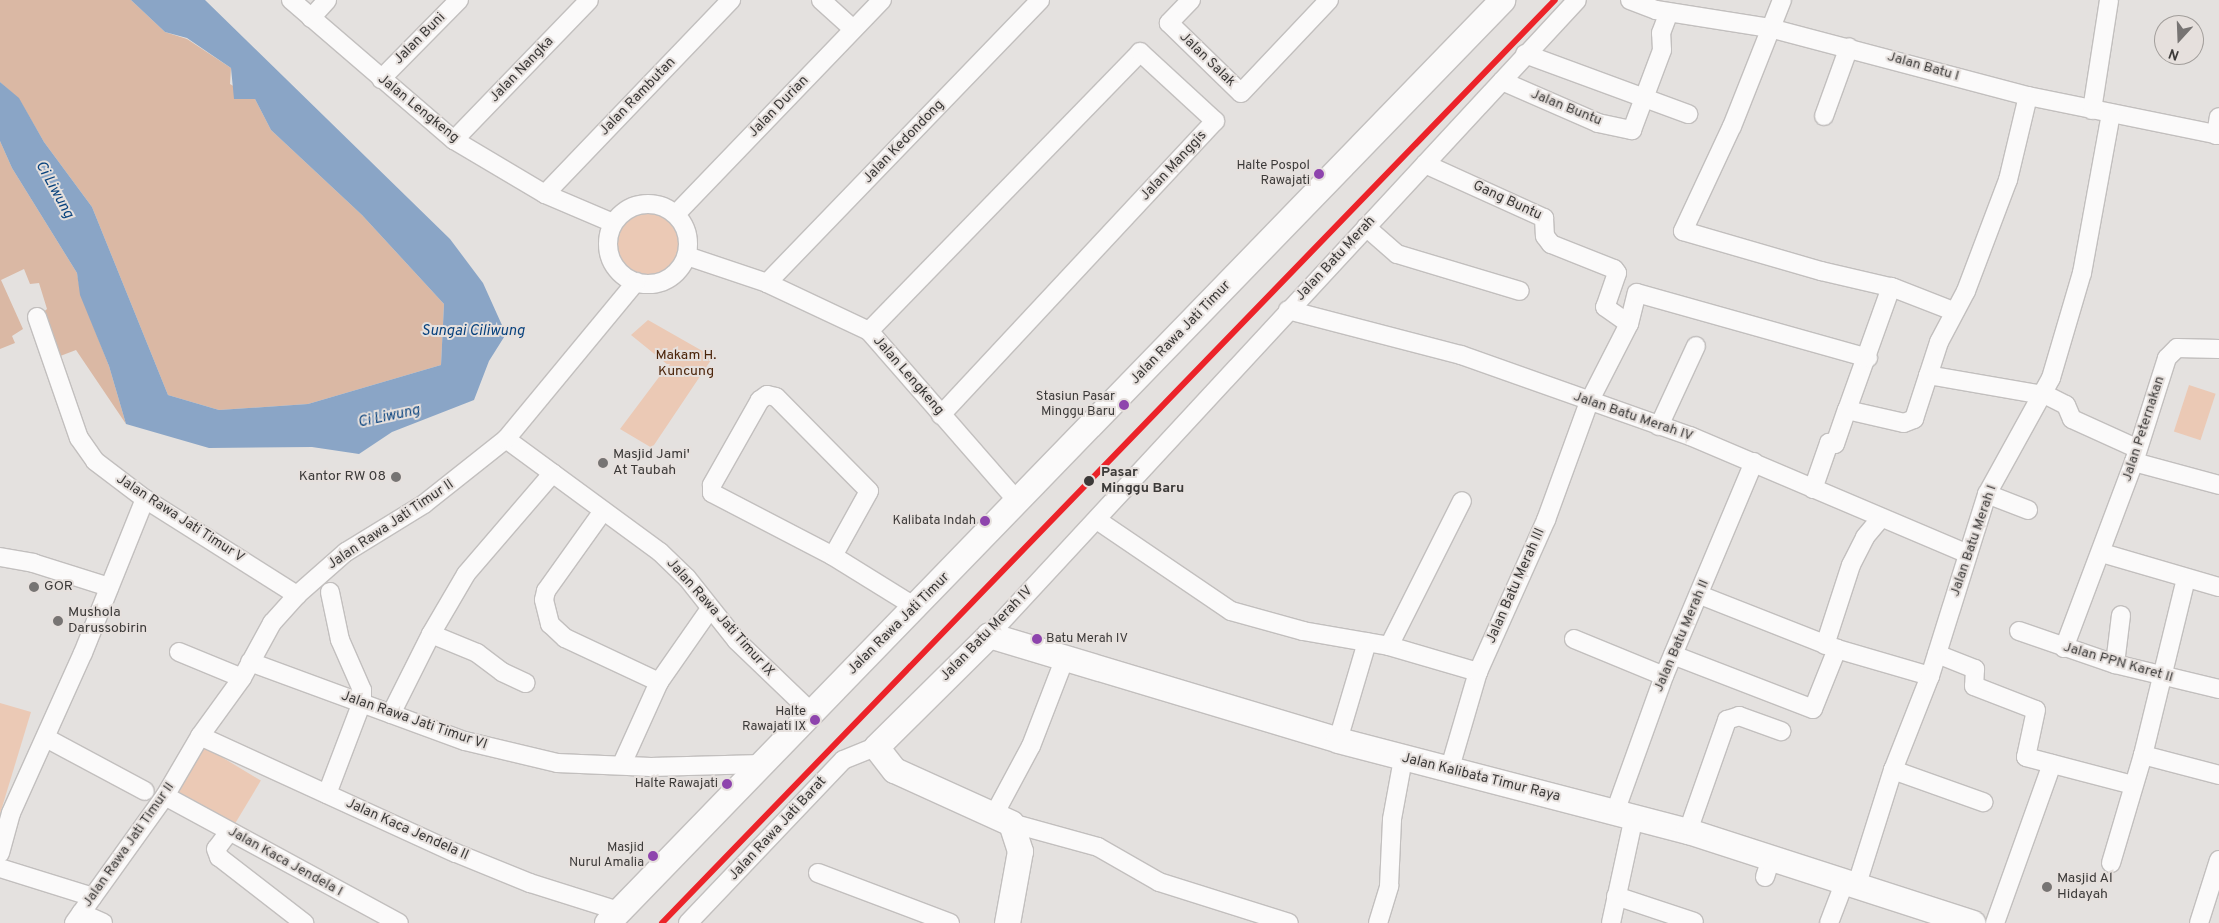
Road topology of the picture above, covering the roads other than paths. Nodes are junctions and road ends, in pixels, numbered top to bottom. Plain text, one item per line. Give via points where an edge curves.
1 (291, 0) edge
2 (327, 0) edge
3 (459, 0) edge
4 (589, 0) edge
5 (731, 0) edge
6 (822, 0) edge
7 (882, 0) edge
8 (1040, 0) edge
9 (1191, 0) edge
10 (1328, 0) edge
11 (1502, 0) edge
12 (1577, 0) edge
13 (1630, 0) edge
14 (1782, 0) edge
15 (2108, 0) edge
16 (1669, 12) junction
17 (311, 18) junction
18 (1770, 28) junction
19 (853, 30) junction
20 (1849, 47) junction
21 (1526, 54) junction
22 (381, 79) junction
23 (1502, 81) junction
24 (2028, 96) junction
25 (1644, 99) junction
26 (2092, 110) junction
27 (1688, 114) dead end
28 (2111, 114) junction
29 (1824, 116) dead end
30 (2219, 117) edge
31 (2217, 135) edge
32 (454, 140) junction
33 (1425, 164) junction
34 (545, 194) junction
35 (676, 214) junction
36 (613, 224) junction
37 (1366, 227) junction
38 (686, 256) junction
39 (767, 284) junction
40 (632, 286) junction
41 (1891, 287) junction
42 (1520, 291) dead end
43 (1288, 310) junction
44 (1953, 311) junction
45 (37, 317) dead end
46 (1629, 324) junction
47 (869, 331) junction
48 (1696, 346) dead end
49 (2219, 350) edge
50 (1868, 358) junction
51 (1928, 375) junction
52 (2042, 394) junction
53 (1589, 402) junction
54 (1848, 410) junction
55 (941, 415) junction
56 (1659, 426) junction
57 (506, 439) junction
58 (2136, 456) junction
59 (1754, 462) junction
60 (553, 473) junction
61 (2219, 485) edge
62 (1813, 489) junction
63 (1987, 494) junction
64 (145, 499) junction
65 (1462, 501) dead end
66 (1018, 502) junction
67 (2028, 510) dead end
68 (603, 511) junction
69 (1880, 519) junction
70 (1097, 520) junction
71 (2102, 553) junction
72 (1968, 554) junction
73 (833, 556) junction
74 (0, 557) edge
75 (2186, 578) junction
76 (109, 587) junction
77 (2219, 587) edge
78 (330, 592) dead end
79 (296, 595) junction
80 (1700, 595) junction
81 (916, 608) junction
82 (710, 609) junction
83 (2121, 615) dead end
84 (2019, 631) dead end
85 (431, 634) junction
86 (989, 634) junction
87 (1574, 639) dead end
88 (1366, 642) junction
89 (1389, 646) junction
90 (1831, 647) junction
91 (2064, 648) junction
92 (179, 652) dead end
93 (1937, 654) junction
94 (1674, 655) junction
95 (1065, 658) junction
96 (250, 662) junction
97 (2115, 664) junction
98 (1478, 672) junction
99 (1664, 676) junction
100 (1930, 676) junction
101 (2163, 676) junction
102 (242, 678) junction
103 (659, 682) junction
104 (526, 683) dead end
105 (2219, 689) edge
106 (362, 702) junction
107 (811, 712) junction
108 (391, 714) junction
109 (1781, 731) dead end
110 (200, 736) junction
111 (46, 738) junction
112 (1338, 740) junction
113 (876, 747) junction
114 (2143, 755) junction
115 (1403, 758) junction
116 (622, 764) junction
117 (762, 764) junction
118 (2052, 764) junction
119 (1893, 770) junction
120 (1450, 771) junction
121 (2219, 775) edge
122 (2133, 785) junction
123 (145, 791) dead end
124 (327, 794) junction
125 (169, 798) junction
126 (1983, 802) dead end
127 (1625, 814) junction
128 (1003, 818) junction
129 (1688, 831) junction
130 (229, 832) junction
131 (0, 853) edge
132 (2219, 860) edge
133 (2111, 862) dead end
134 (0, 868) edge
135 (818, 873) dead end
136 (1851, 883) junction
137 (1616, 896) junction
138 (94, 897) junction
139 (613, 917) edge
140 (78, 918) edge
141 (1694, 922) edge
142 (103, 923) edge
143 (304, 923) edge
144 (399, 923) edge
145 (688, 923) edge
146 (950, 923) edge
147 (1007, 923) edge
148 (1289, 923) edge
149 (1378, 923) edge
150 (1611, 923) edge
151 (1829, 923) edge
152 (1973, 923) edge
153 (1995, 923) edge
154 (2199, 923) edge

1 - 17 street, Jalan Lengkeng
2 - 17 street
3 - 22 street, Jalan Buni
4 - 32 street, Jalan Nangka
5 - 34 street, Jalan Rambutan
6 - 19 street
7 - 19 street, Jalan Durian
8 - 39 street, Jalan Kedondong
9 - 10 street, Jalan Salak via 1169,23 1241,93
11 - 66 street, Jalan Rawa Jati Timur
12 - 21 street, Jalan Batu Merah
13 - 16 street, Jalan Batu I
14 - 18 street
15 - 26 street
16 - 18 street, Jalan Batu I
16 - 25 street via 1661,33 1662,50
17 - 22 street, Jalan Lengkeng
18 - 20 street, Jalan Batu I
18 - 41 street via 1732,126 1683,231
19 - 35 street, Jalan Durian
20 - 24 street, Jalan Batu I
20 - 29 street
21 - 23 street, Jalan Batu Merah
21 - 25 street
22 - 32 street, Jalan Lengkeng
23 - 25 street, Jalan Buntu via 1598,123 1632,130
23 - 33 street, Jalan Batu Merah
24 - 26 street, Jalan Batu I
24 - 44 street via 2008,180 1966,291
25 - 27 street
26 - 28 street, Jalan Batu I
28 - 31 street, Jalan Batu I
28 - 52 street, Jalan Batu Merah I via 2082,273 2051,378
30 - 31 street, Jalan Batu I
32 - 34 street, Jalan Lengkeng
33 - 37 street, Jalan Batu Merah
33 - 46 street, Gang Buntu via 1544,218 1547,220 1545,236 1551,244 1614,269 1617,273 1605,307
34 - 36 street, Jalan Lengkeng
35 - 36 street via 650,204 623,212
35 - 38 street via 687,234
36 - 40 street via 609,251 614,264
37 - 42 street via 1397,254
37 - 43 street, Jalan Batu Merah
38 - 39 street, Jalan Lengkeng
38 - 40 street via 679,269 667,279
39 - 47 street, Jalan Lengkeng
40 - 57 street, Jalan Rawa Jati Timur II
41 - 44 street
41 - 50 street
43 - 53 street, Jalan Batu Merah IV via 1461,355
43 - 70 street, Jalan Batu Merah
44 - 51 street
45 - 64 street, Jalan Rawa Jati Timur V via 80,438 94,461
46 - 50 street, Jalan Batu Merah III via 1637,294
46 - 53 street, Jalan Batu Merah III
47 - 55 street, Jalan Lengkeng
47 - 55 street, Jalan Manggis via 1140,52 1215,121
48 - 56 street
49 - 58 street, Jalan Peternakan via 2177,348 2167,358
50 - 54 street
51 - 52 street
51 - 54 street via 1910,423
52 - 58 street via 2061,401 2072,419
52 - 63 street, Jalan Batu Merah I
53 - 56 street, Jalan Batu Merah IV
53 - 98 street, Jalan Batu Merah III via 1546,520
54 - 62 street via 1835,444 1829,443
55 - 66 street, Jalan Lengkeng
56 - 59 street, Jalan Batu Merah IV
57 - 60 street, Jalan Rawa Jati Timur IX
57 - 79 street, Jalan Rawa Jati Timur II via 424,504 346,552
58 - 61 street
58 - 71 street, Jalan Peternakan
59 - 62 street, Jalan Batu Merah IV
59 - 80 street, Jalan Batu Merah II
60 - 68 street, Jalan Rawa Jati Timur IX
60 - 85 street via 484,551
62 - 69 street, Jalan Batu Merah IV
63 - 67 street
63 - 72 street, Jalan Batu Merah I
64 - 76 street
64 - 79 street, Jalan Rawa Jati Timur V
65 - 89 street
66 - 81 street, Jalan Rawa Jati Timur
68 - 82 street, Jalan Rawa Jati Timur IX via 660,552 687,578
68 - 103 street via 546,591 544,600 550,624 565,638
69 - 72 street, Jalan Batu Merah IV
69 - 90 street via 1851,566
70 - 86 street, Jalan Batu Merah IV
70 - 88 street via 1136,550 1231,611 1303,631
71 - 75 street
71 - 91 street, Jalan Peternakan via 2086,582
72 - 93 street, Jalan Batu Merah I
73 - 73 street via 712,493 712,485 760,400 767,396 776,397 869,490
73 - 81 street
74 - 76 street via 33,562
75 - 77 street
75 - 101 street
76 - 111 street
78 - 106 street via 340,640 362,690
79 - 96 street, Jalan Rawa Jati Timur II via 272,623
80 - 90 street
80 - 94 street, Jalan Batu Merah II
81 - 107 street, Jalan Rawa Jati Timur
82 - 103 street
82 - 107 street, Jalan Rawa Jati Timur IX
83 - 97 street
84 - 91 street, Jalan PPN Karet II
85 - 104 street via 477,653 502,672
85 - 108 street
86 - 95 street, Jalan Kalibata Timur Raya
86 - 113 street, Jalan Batu Merah IV
87 - 99 street
88 - 89 street
88 - 112 street
89 - 98 street
90 - 94 street via 1813,709
90 - 100 street
91 - 97 street, Jalan PPN Karet II
92 - 102 street
93 - 100 street, Jalan Batu Merah I
93 - 118 street via 1975,669 1974,686 2036,710 2025,756
94 - 99 street, Jalan Batu Merah II
95 - 112 street, Jalan Kalibata Timur Raya
95 - 128 street
96 - 102 street, Jalan Rawa Jati Timur II
96 - 106 street, Jalan Rawa Jati Timur VI
97 - 101 street, Jalan PPN Karet II
98 - 120 street, Jalan Batu Merah III
99 - 127 street, Jalan Batu Merah II
100 - 119 street, Jalan Batu Merah I
101 - 105 street, Jalan PPN Karet II
101 - 114 street
102 - 110 street, Jalan Rawa Jati Timur II
103 - 116 street
106 - 108 street, Jalan Rawa Jati Timur VI
106 - 124 street
107 - 117 street, Jalan Rawa Jati Timur
108 - 116 street, Jalan Rawa Jati Timur VI via 512,754 557,763
109 - 129 street via 1739,716 1727,720
110 - 124 street, Jalan Kaca Jendela II
110 - 125 street, Jalan Rawa Jati Timur II
111 - 123 street
111 - 131 street via 11,813
112 - 115 street, Jalan Kalibata Timur Raya
113 - 128 street via 894,770
113 - 145 street, Jalan Rawa Jati Barat via 843,760
114 - 121 street
114 - 122 street
115 - 120 street, Jalan Kalibata Timur Raya
115 - 149 street via 1392,819 1389,886
116 - 117 street, Jalan Rawa Jati Timur VI
117 - 139 street, Jalan Rawa Jati Timur
118 - 122 street
118 - 153 street
119 - 126 street
119 - 136 street, Jalan Batu Merah I
120 - 127 street, Jalan Kalibata Timur Raya
122 - 133 street
124 - 139 street, Jalan Kaca Jendela II
125 - 130 street, Jalan Kaca Jendela I
125 - 138 street, Jalan Rawa Jati Timur II
127 - 129 street, Jalan Kalibata Timur Raya
127 - 137 street, Jalan Batu Merah II
128 - 147 street via 1020,851
128 - 148 street via 1098,847 1159,882
129 - 136 street, Jalan Kalibata Timur Raya via 1768,867
130 - 143 street via 216,849 219,857
130 - 144 street, Jalan Kaca Jendela I
132 - 154 street
134 - 138 street
135 - 146 street
136 - 151 street, Jalan Batu Merah I
136 - 152 street, Jalan Kalibata Timur Raya
137 - 141 street
137 - 150 street, Jalan Batu Merah II
138 - 140 street, Jalan Rawa Jati Timur II
140 - 142 street

